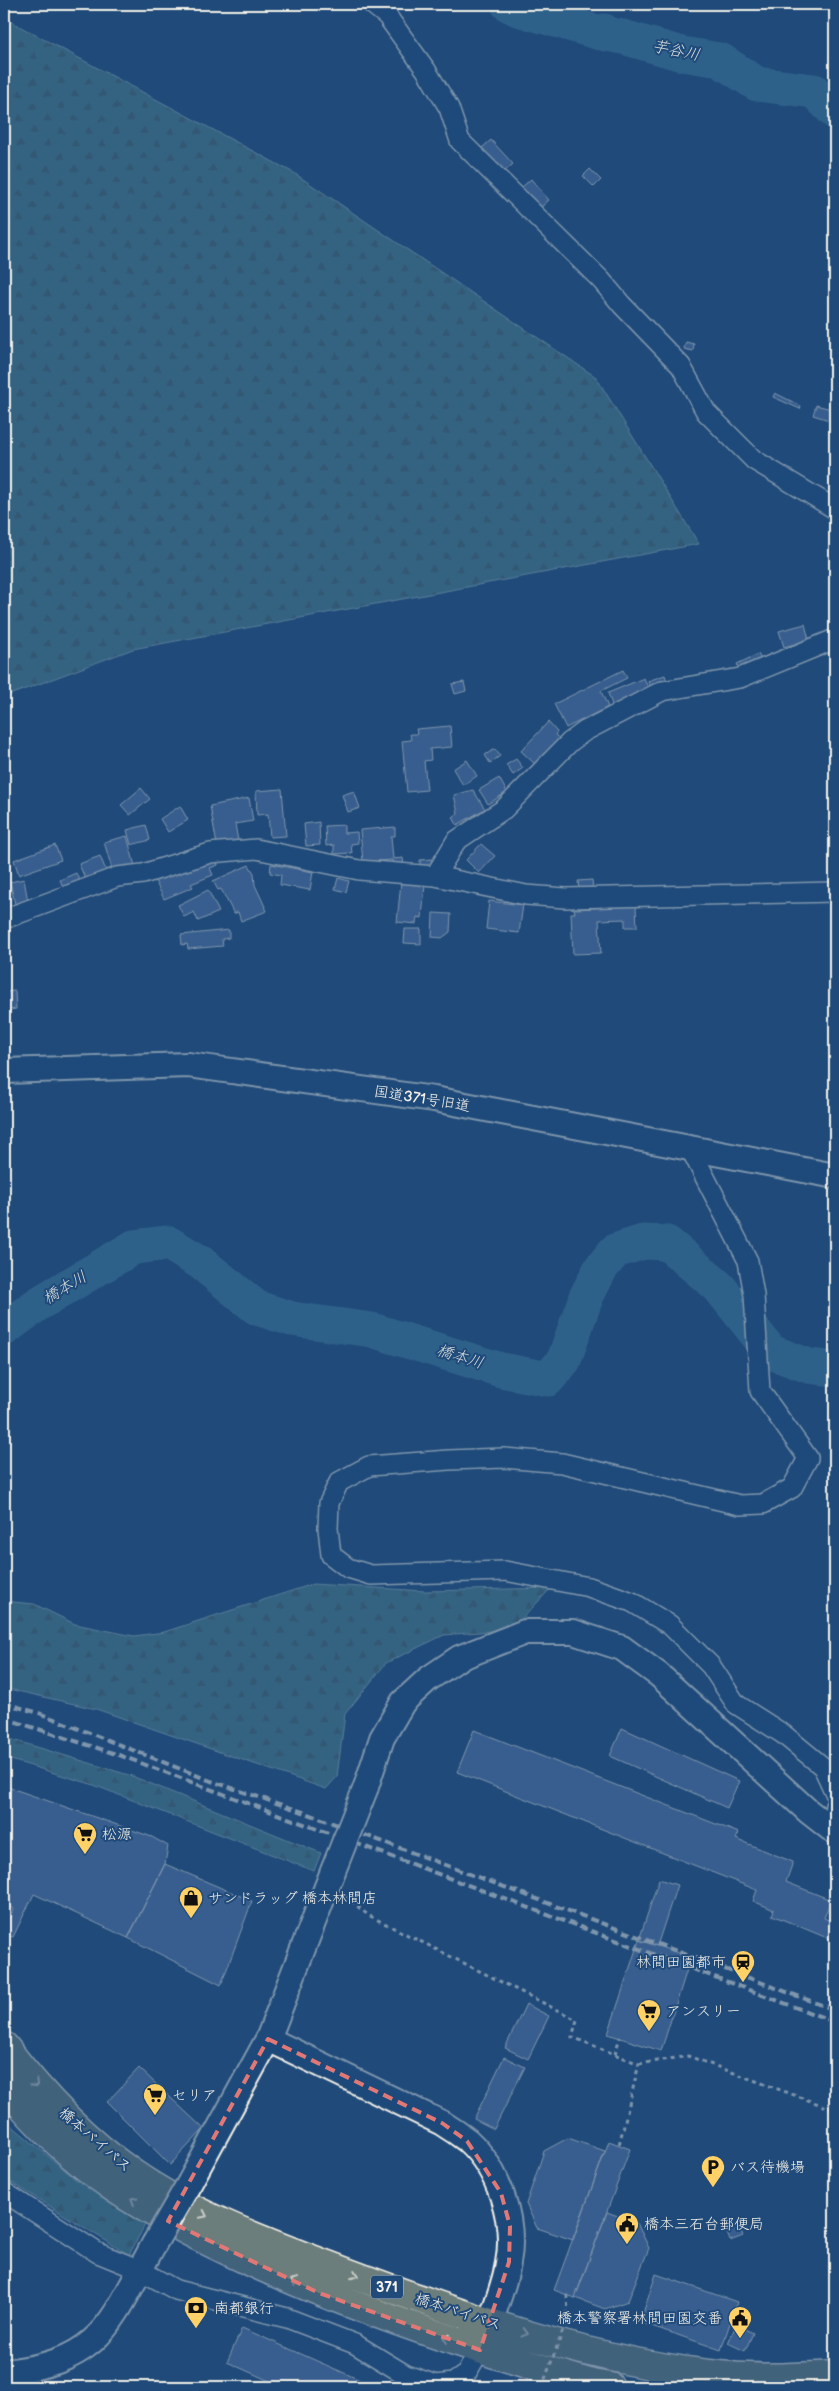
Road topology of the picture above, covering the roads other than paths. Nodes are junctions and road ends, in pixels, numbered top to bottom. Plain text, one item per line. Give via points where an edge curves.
1 (372, 4) edge
2 (835, 509) edge
3 (835, 639) edge
4 (435, 876) junction
5 (835, 892) edge
6 (4, 919) edge
7 (4, 1071) edge
8 (692, 1150) junction
9 (835, 1176) edge
10 (835, 1794) edge
11 (834, 1823) edge
12 (268, 2039) junction
13 (4, 2046) edge
14 (4, 2084) edge
15 (4, 2192) edge
16 (140, 2270) junction
17 (489, 2323) junction
18 (480, 2350) junction
19 (4, 2372) edge
20 (835, 2375) edge
21 (610, 2387) edge

1 - 2 street via 387,16 426,70 448,108 460,141 601,280 681,366 706,412 754,460
3 - 4 street via 740,678 662,691 585,732 570,742 504,808 456,842
4 - 5 street via 526,895 564,898
4 - 6 street via 359,870 256,849 210,853 143,874 117,878
7 - 8 street, 国道371号旧道 via 188,1066 434,1099
8 - 9 street, 国道371号旧道
8 - 10 street via 748,1262 754,1295 760,1392 808,1458 792,1488 763,1504 740,1505 562,1463 504,1458 369,1466 339,1482 329,1502 331,1555 348,1568 371,1575 505,1571 589,1587 632,1602 670,1625 711,1666 736,1704 782,1734 823,1768
11 - 12 street, bridge via 808,1811 659,1675 622,1648 573,1632 526,1632 459,1658 428,1679 403,1702 382,1738
12 - 16 street, bridge
12 - 17 street via 442,2123 467,2141 487,2166 501,2193 510,2226 509,2262
13 -> 17 highway, 橋本バイパス / 371 via 30,2078 96,2144 132,2173 203,2215
18 -> 14 highway, 橋本バイパス / 371 via 319,2293 187,2233 114,2188 80,2162 47,2133
15 - 16 street via 98,2253
16 - 18 street via 176,2290 288,2318 338,2337 406,2374 436,2385 453,2383 466,2374
16 - 19 street via 116,2313 93,2342 76,2354 52,2364
17 - 18 street
17 -> 20 highway, 橋本バイパス / 371 via 613,2358 682,2370 731,2376
18 - 21 highway, 橋本バイパス / 371

